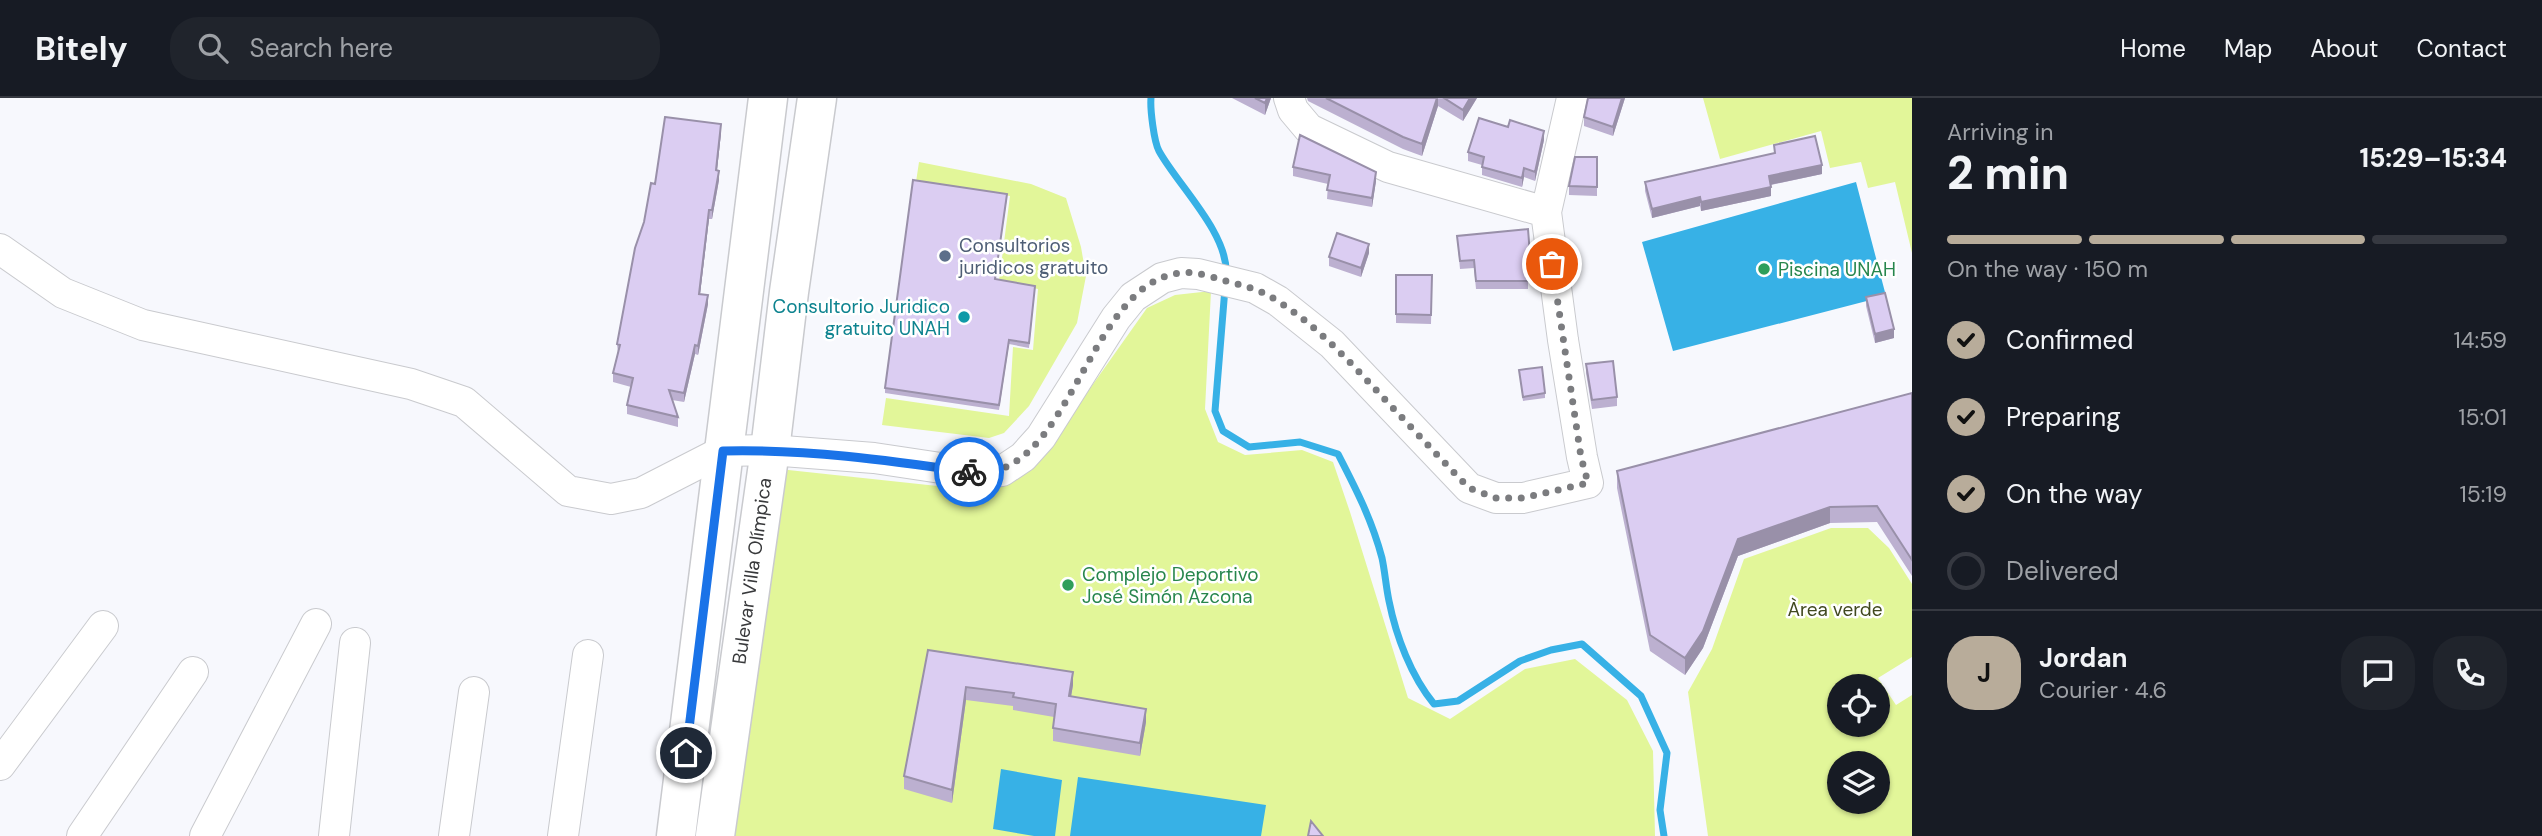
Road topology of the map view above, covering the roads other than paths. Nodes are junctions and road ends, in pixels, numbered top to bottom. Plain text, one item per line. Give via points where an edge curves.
1 (768, 98) edge
2 (817, 98) edge
3 (1289, 98) edge
4 (1572, 98) edge
5 (1546, 212) junction
6 (0, 249) edge
7 (770, 450) junction
8 (723, 451) junction
9 (316, 624) dead end
10 (103, 626) dead end
11 (355, 643) dead end
12 (588, 654) dead end
13 (193, 671) dead end
14 (474, 692) dead end
15 (0, 765) edge
16 (82, 836) edge
17 (205, 836) edge
18 (334, 836) edge
19 (454, 836) edge
20 (563, 836) edge
21 (676, 836) edge
22 (715, 836) edge

1 - 8 main road
2 - 7 main road, Bulevar Villa Olímpica
3 - 5 street via 1309,129 1388,167
4 - 5 street
5 - 7 street via 1588,483 1523,498 1496,498 1469,488 1332,344 1278,301 1255,288 1181,273 1162,278 1133,297 1041,437 1002,471 974,473 874,458
6 - 8 street via 63,293 143,326 411,384 464,402 568,491 611,499 641,493
7 - 8 street
7 - 22 main road, Bulevar Villa Olímpica
8 - 21 main road
9 - 17 street
10 - 15 street
11 - 18 street
12 - 20 street
13 - 16 street
14 - 19 street

